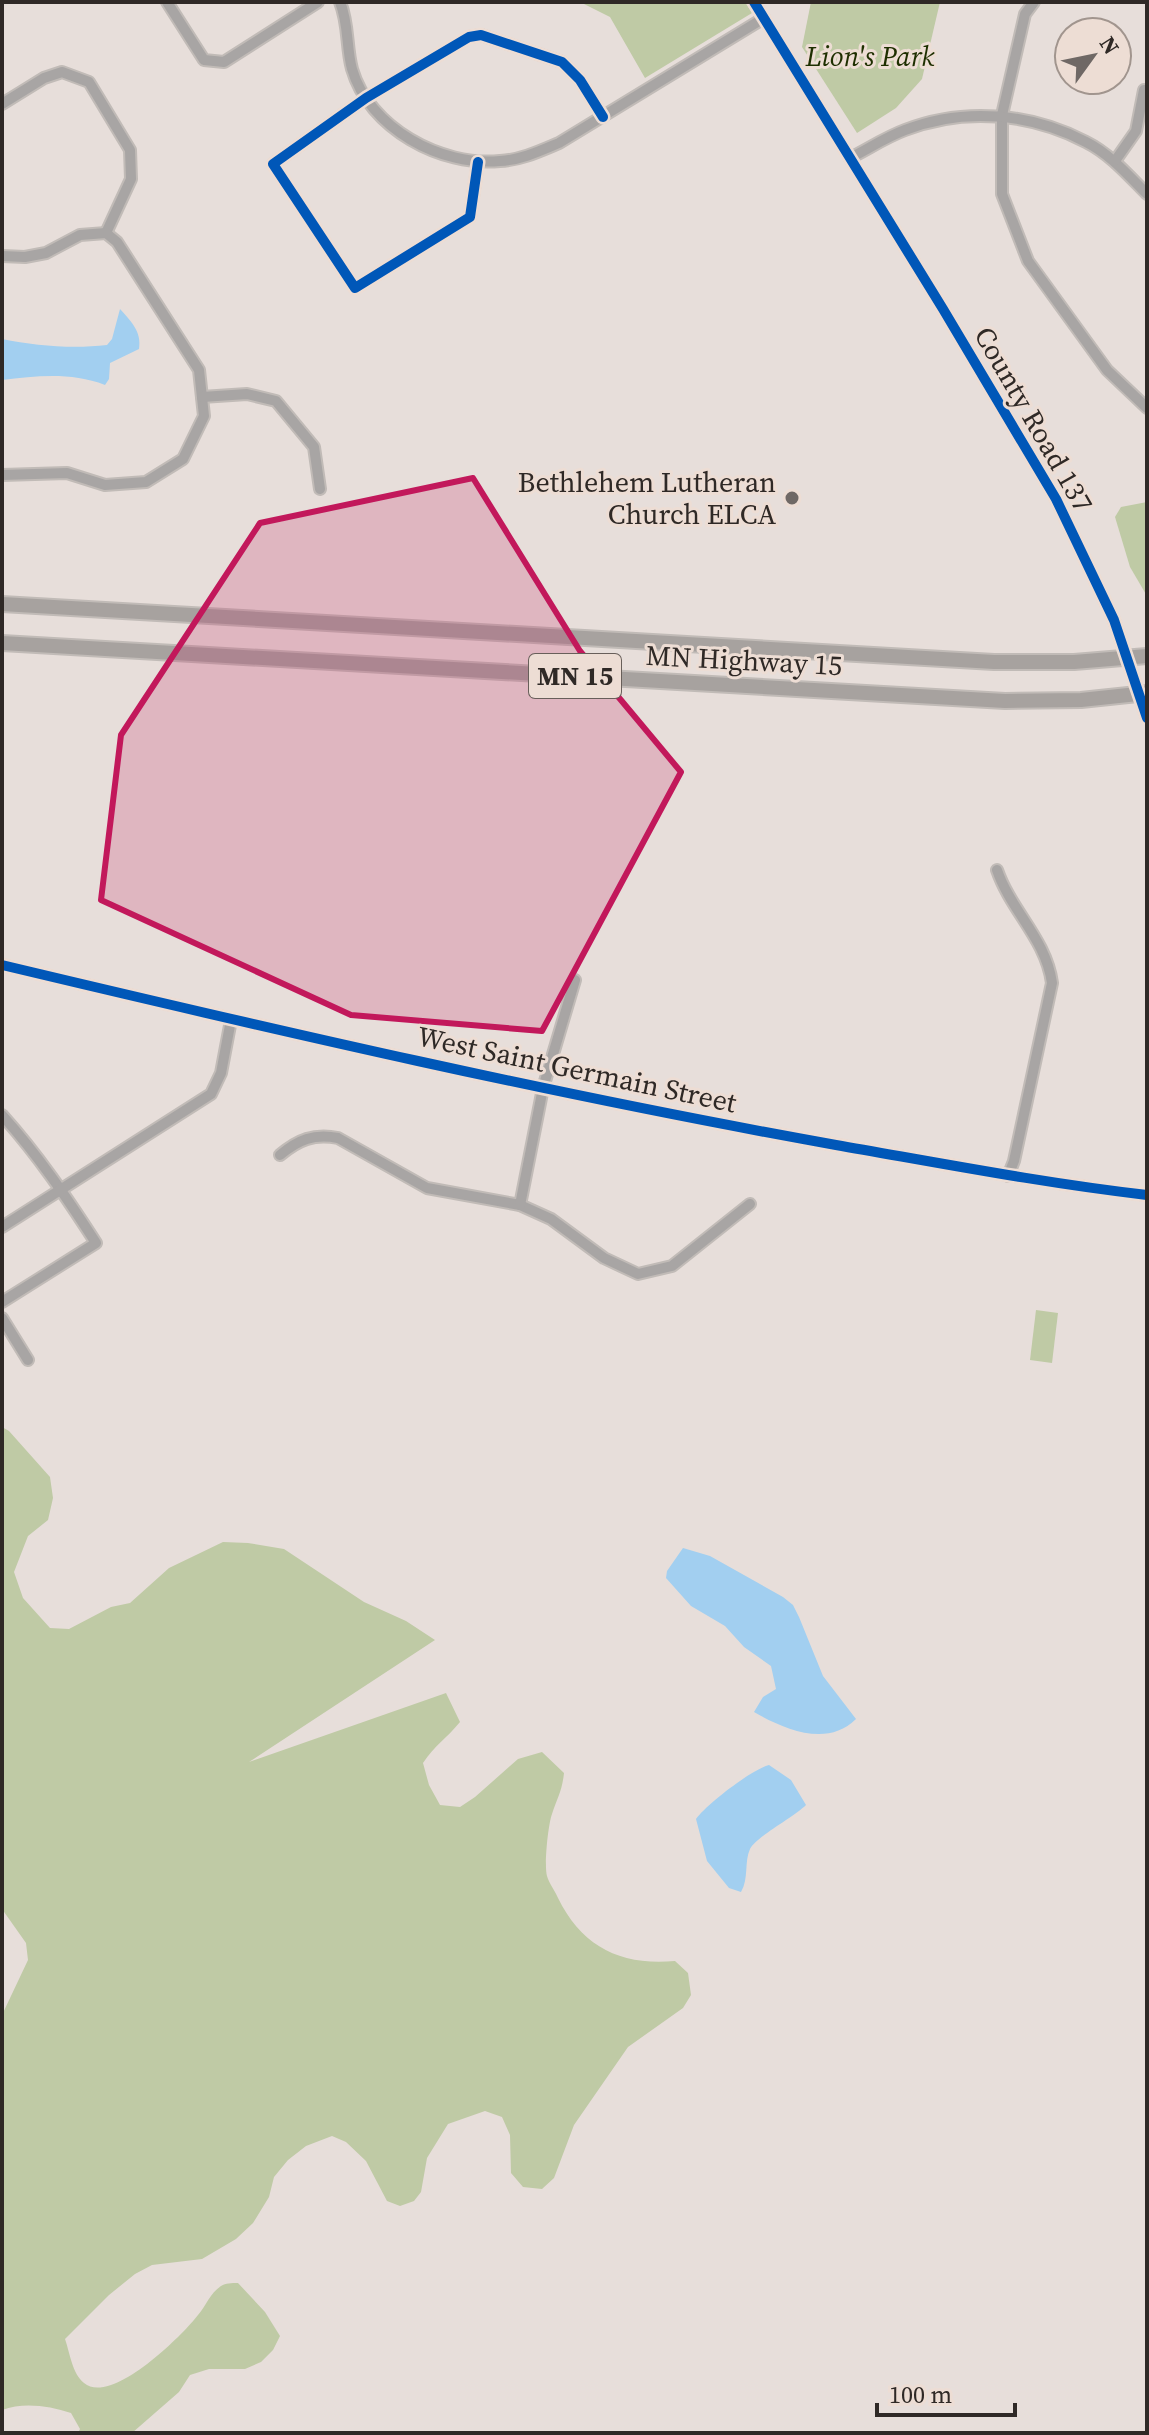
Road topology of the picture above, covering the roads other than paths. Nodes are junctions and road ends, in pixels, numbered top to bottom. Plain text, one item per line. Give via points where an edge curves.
1 (167, 2) edge
2 (318, 2) edge
3 (340, 2) edge
4 (754, 2) edge
5 (1034, 2) edge
6 (764, 18) junction
7 (1144, 90) dead end
8 (366, 98) junction
9 (2, 104) edge
10 (1002, 115) junction
11 (603, 117) junction
12 (850, 158) junction
13 (1115, 161) junction
14 (478, 162) junction
15 (1147, 194) edge
16 (106, 233) junction
17 (2, 256) edge
18 (202, 397) junction
19 (1147, 408) edge
20 (2, 475) edge
21 (320, 489) dead end
22 (2, 604) edge
23 (2, 643) edge
24 (1147, 656) edge
25 (1147, 693) edge
26 (1147, 718) edge
27 (997, 870) dead end
28 (2, 965) edge
29 (575, 980) dead end
30 (231, 1020) junction
31 (543, 1088) junction
32 (2, 1115) edge
33 (280, 1155) dead end
34 (1008, 1176) junction
35 (62, 1189) junction
36 (1147, 1195) edge
37 (750, 1204) dead end
38 (520, 1205) junction
39 (2, 1227) edge
40 (2, 1302) edge
41 (2, 1318) edge
42 (28, 1360) dead end

1 - 2 street via 204,60 224,62
3 - 8 street via 352,70
4 - 6 street, County Road 137
5 - 10 street via 1025,14
6 - 11 street
6 - 12 street, County Road 137
7 - 13 street via 1136,131
8 - 11 street via 469,37 481,35 562,62
8 - 14 street via 377,114 417,142
8 - 14 street via 273,164 355,288 470,217
9 - 16 street via 62,72 89,82 130,150 131,179
10 - 12 street via 941,119 904,130
10 - 13 street via 1086,141
10 - 19 street via 1002,194 1028,261 1107,370
11 - 14 street via 531,154
12 - 26 street, County Road 137, bridge via 1056,499 1114,620
13 - 15 street
16 - 17 street via 80,235 46,253
16 - 18 street via 117,242 199,370
18 - 20 street via 204,416 183,459 146,482 105,485 67,473
18 - 21 street via 247,394 276,401 314,447
22 - 24 highway, MN Highway 15 / MN 15 via 994,662
23 - 25 highway, MN Highway 15 / MN 15 via 1005,701
27 - 34 street via 1049,960 1052,983
28 - 30 street, West Saint Germain Street
29 - 31 street
30 - 31 street, West Saint Germain Street
30 - 35 street via 221,1073 211,1094
31 - 34 street, West Saint Germain Street
31 - 38 street
32 - 35 street
33 - 38 street via 296,1141 323,1134 427,1188
34 - 36 street, West Saint Germain Street
35 - 39 street
35 - 40 street via 96,1243
37 - 38 street via 672,1266 638,1274
41 - 42 street

